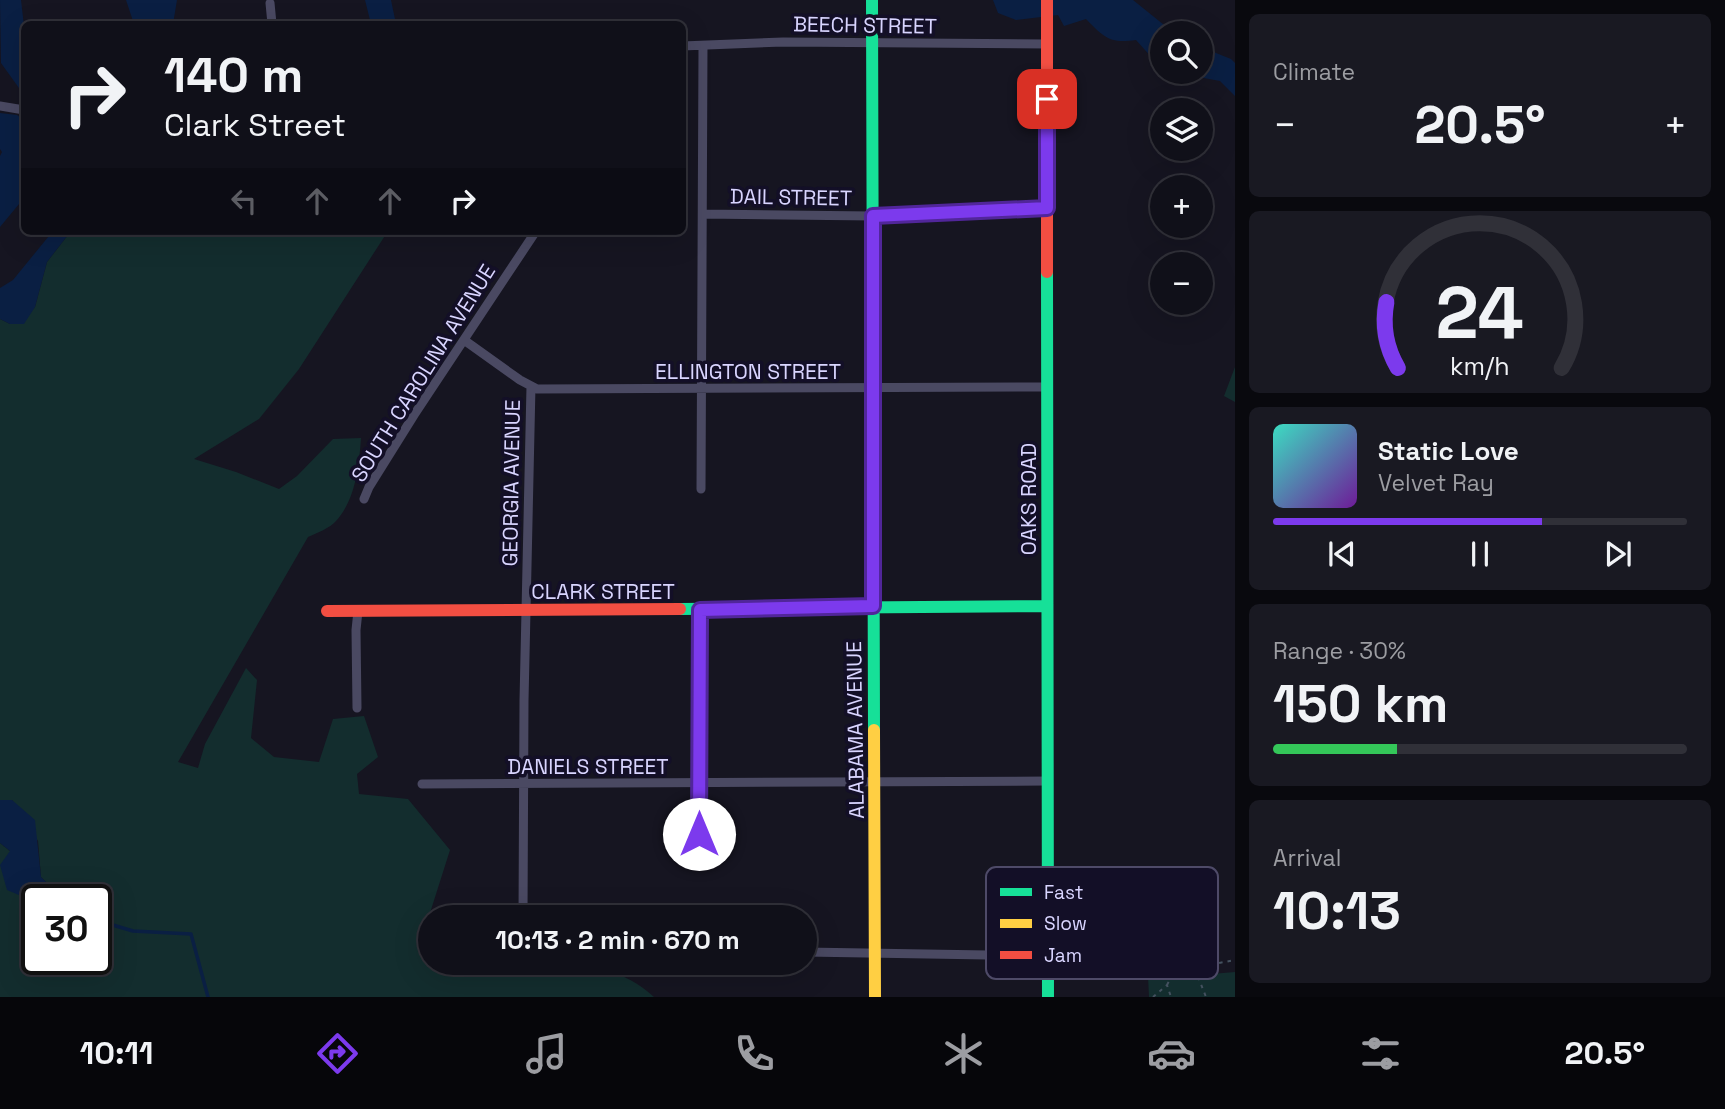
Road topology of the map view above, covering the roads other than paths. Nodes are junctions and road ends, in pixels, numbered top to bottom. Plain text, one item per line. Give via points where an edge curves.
1 (872, 0) edge
2 (1047, 0) edge
3 (270, 3) dead end
4 (272, 21) edge
5 (872, 42) junction
6 (1047, 44) junction
7 (686, 46) edge
8 (703, 46) junction
9 (0, 106) edge
10 (21, 110) edge
11 (1047, 208) junction
12 (703, 214) junction
13 (873, 216) junction
14 (533, 235) edge
15 (464, 340) junction
16 (531, 386) junction
17 (1047, 387) junction
18 (873, 388) junction
19 (703, 389) junction
20 (701, 489) dead end
21 (365, 499) dead end
22 (873, 606) junction
23 (1048, 606) junction
24 (526, 610) junction
25 (700, 610) junction
26 (327, 611) dead end
27 (358, 611) junction
28 (357, 708) dead end
29 (1048, 781) junction
30 (874, 782) junction
31 (700, 783) junction
32 (422, 784) dead end
33 (523, 784) junction
34 (699, 859) dead end
35 (1048, 867) edge
36 (523, 905) edge
37 (817, 953) edge
38 (874, 953) junction
39 (986, 955) edge
40 (1048, 979) edge
41 (875, 997) edge
42 (1048, 997) edge

1 - 5 street, ALABAMA AVENUE
2 - 6 street, OAKS ROAD
3 - 4 street
5 - 6 street, BEECH STREET
5 - 8 street, BEECH STREET
5 - 13 street, ALABAMA AVENUE
6 - 11 street, OAKS ROAD
7 - 8 street, BEECH STREET
8 - 12 street
9 - 10 street
11 - 13 street, DAIL STREET
11 - 17 street, OAKS ROAD
12 - 13 street, DAIL STREET
12 - 19 street
13 - 18 street, ALABAMA AVENUE
14 - 15 street, SOUTH CAROLINA AVENUE
15 - 16 street, ELLINGTON STREET
15 - 21 street, SOUTH CAROLINA AVENUE
16 - 19 street, ELLINGTON STREET
16 - 24 street, GEORGIA AVENUE
17 - 18 street, ELLINGTON STREET
17 - 23 street, OAKS ROAD
18 - 19 street, ELLINGTON STREET
18 - 22 street, ALABAMA AVENUE
19 - 20 street
22 - 23 street, CLARK STREET
22 - 25 street, CLARK STREET
22 - 30 street, ALABAMA AVENUE
23 - 29 street, OAKS ROAD
24 - 25 street, CLARK STREET
24 - 27 street, CLARK STREET
24 - 33 street, GEORGIA AVENUE
25 - 31 street
26 - 27 street, CLARK STREET
27 - 28 street
29 - 30 street, DANIELS STREET
29 - 35 street, OAKS ROAD
30 - 31 street, DANIELS STREET
30 - 38 street, ALABAMA AVENUE
31 - 33 street, DANIELS STREET
31 - 34 street
32 - 33 street, DANIELS STREET
33 - 36 street, GEORGIA AVENUE
37 - 38 street
38 - 39 street
38 - 41 street, ALABAMA AVENUE
40 - 42 street, OAKS ROAD

